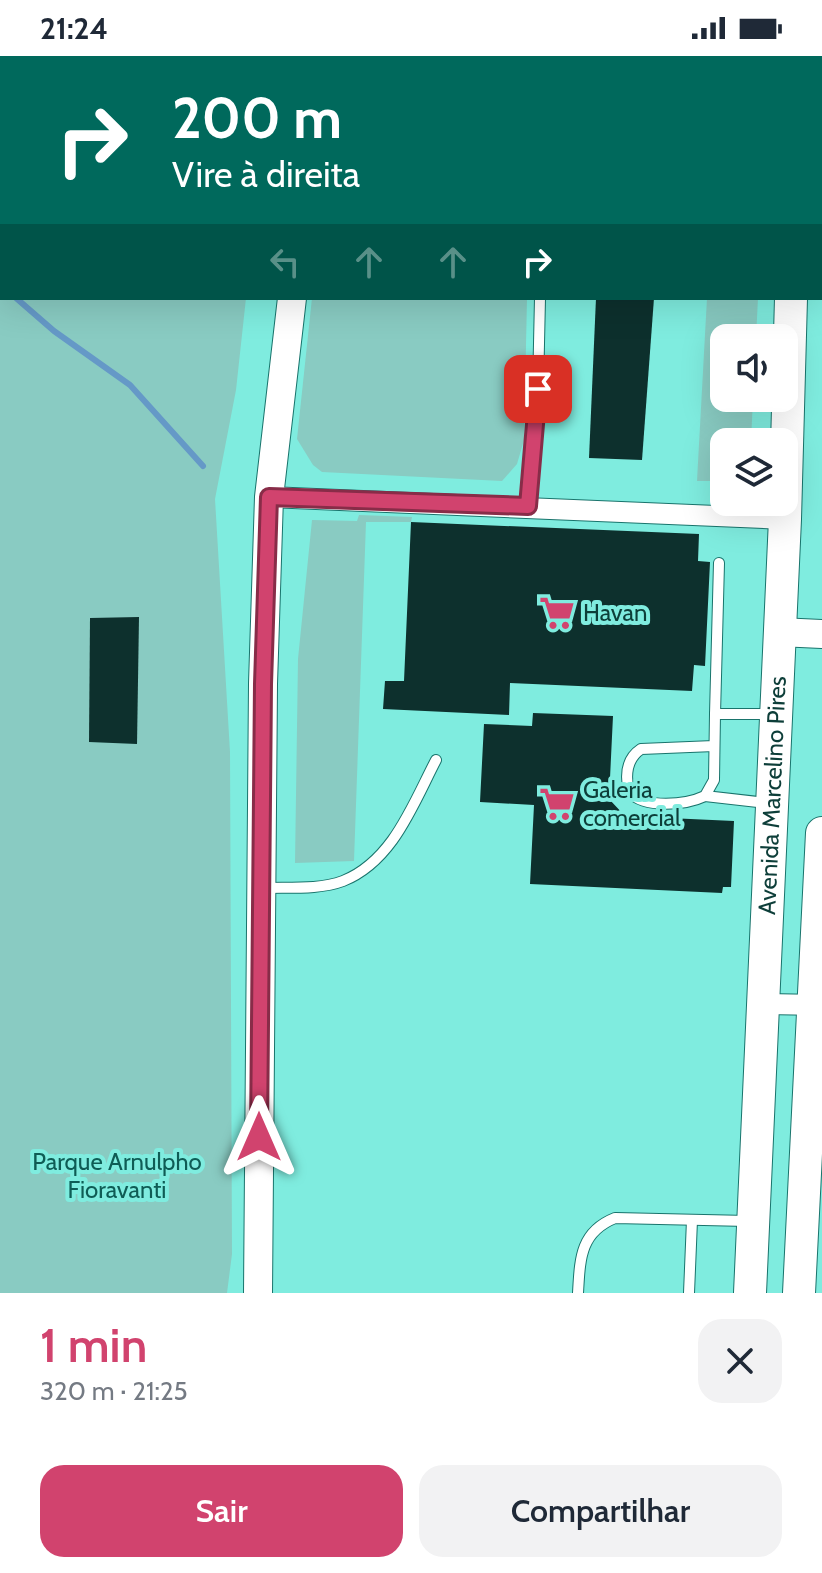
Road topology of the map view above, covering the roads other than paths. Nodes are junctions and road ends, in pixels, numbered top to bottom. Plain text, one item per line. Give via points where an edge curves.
1 (292, 300) edge
2 (540, 300) edge
3 (791, 300) edge
4 (269, 497) junction
5 (528, 506) junction
6 (785, 519) junction
7 (719, 563) dead end
8 (779, 632) junction
9 (822, 634) edge
10 (715, 714) junction
11 (777, 714) junction
12 (714, 746) junction
13 (436, 760) dead end
14 (705, 796) junction
15 (773, 803) junction
16 (822, 833) edge
17 (261, 888) junction
18 (765, 1004) junction
19 (817, 1005) edge
20 (692, 1220) junction
21 (754, 1222) junction
22 (258, 1293) edge
23 (578, 1293) edge
24 (689, 1293) edge
25 (750, 1293) edge
26 (799, 1293) edge

1 - 4 main road
2 - 5 lane
3 - 6 main road, Avenida Marcelino Pires
4 - 5 street
4 - 17 main road
5 - 6 street
6 - 8 main road, Avenida Marcelino Pires
7 - 10 lane
8 - 9 main road
8 - 11 main road, Avenida Marcelino Pires
10 - 11 lane
10 - 12 lane
11 - 15 main road, Avenida Marcelino Pires
12 - 14 lane via 714,780
12 - 14 lane via 641,749 628,767 629,792 643,802
13 - 17 lane via 387,848 368,867 341,881
14 - 15 lane
15 - 18 main road, Avenida Marcelino Pires
16 - 19 main road, Avenida Marcelino Pires
17 - 22 main road
18 - 19 street
18 - 21 main road, Avenida Marcelino Pires
19 - 26 main road, Avenida Marcelino Pires
20 - 21 lane
20 - 23 lane via 615,1218 601,1223 582,1249
20 - 24 lane
21 - 25 main road, Avenida Marcelino Pires

